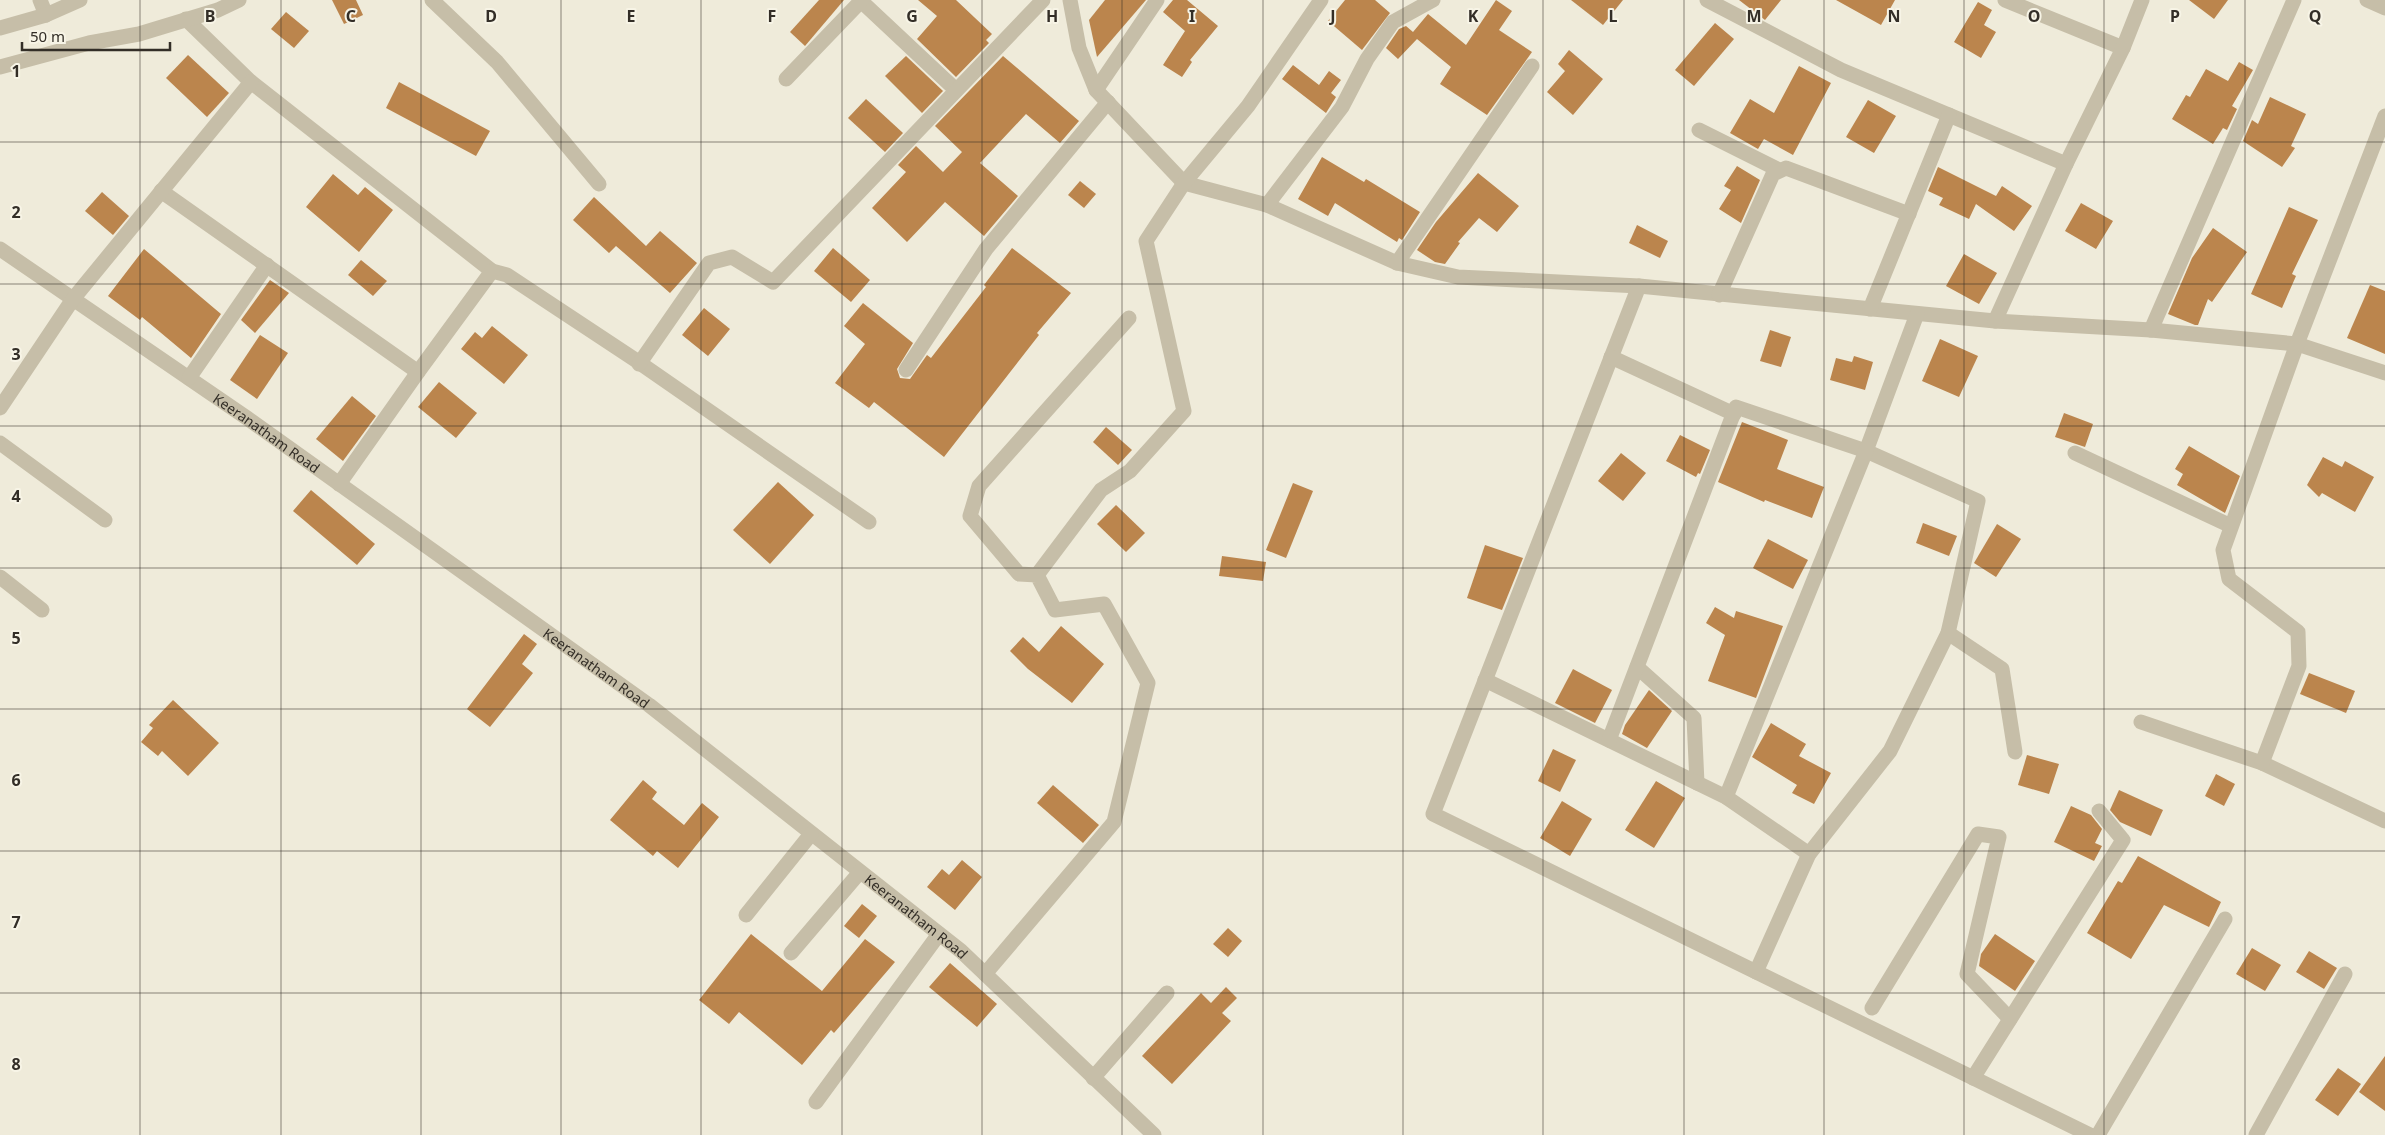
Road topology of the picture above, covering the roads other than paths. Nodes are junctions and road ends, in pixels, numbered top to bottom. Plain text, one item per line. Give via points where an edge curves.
1 (40, 0) edge
2 (80, 0) edge
3 (239, 0) edge
4 (432, 0) edge
5 (862, 0) edge
6 (1042, 0) edge
7 (1070, 0) edge
8 (1157, 0) edge
9 (1321, 0) edge
10 (1433, 0) edge
11 (1707, 0) edge
12 (2005, 0) edge
13 (2142, 0) edge
14 (2294, 0) edge
15 (2367, 0) edge
16 (2385, 8) edge
17 (46, 15) junction
18 (186, 19) junction
19 (0, 28) edge
20 (2123, 48) junction
21 (1532, 66) dead end
22 (0, 67) edge
23 (786, 79) dead end
24 (251, 82) junction
25 (956, 90) junction
26 (1096, 90) junction
27 (1108, 102) junction
28 (1949, 115) junction
29 (2385, 116) edge
30 (1699, 130) dead end
31 (2066, 164) junction
32 (1779, 170) junction
33 (1184, 183) junction
34 (599, 184) dead end
35 (161, 191) junction
36 (1267, 205) junction
37 (1909, 214) junction
38 (0, 249) edge
39 (1397, 263) junction
40 (266, 265) junction
41 (492, 271) junction
42 (1639, 286) junction
43 (1719, 294) junction
44 (73, 299) junction
45 (1870, 309) junction
46 (1917, 314) junction
47 (1129, 318) dead end
48 (1995, 321) junction
49 (2152, 330) junction
50 (2297, 344) junction
51 (1611, 357) junction
52 (639, 364) junction
53 (906, 370) dead end
54 (418, 372) junction
55 (2385, 373) edge
56 (189, 378) junction
57 (0, 408) edge
58 (1734, 414) junction
59 (0, 443) edge
60 (1866, 451) junction
61 (2075, 453) dead end
62 (339, 484) junction
63 (105, 520) dead end
64 (869, 522) dead end
65 (2231, 526) junction
66 (1037, 575) junction
67 (0, 577) edge
68 (42, 610) dead end
69 (1948, 633) junction
70 (1637, 667) junction
71 (1486, 680) junction
72 (2141, 722) dead end
73 (1610, 740) junction
74 (2015, 752) dead end
75 (2262, 764) junction
76 (1697, 783) junction
77 (1726, 797) junction
78 (2099, 811) dead end
79 (2385, 821) edge
80 (811, 834) junction
81 (1809, 854) junction
82 (860, 872) junction
83 (746, 915) dead end
84 (2225, 920) dead end
85 (939, 934) junction
86 (791, 953) dead end
87 (1756, 972) junction
88 (985, 974) junction
89 (2345, 974) dead end
90 (1167, 994) dead end
91 (1872, 1008) dead end
92 (2010, 1019) junction
93 (1093, 1078) junction
94 (1973, 1078) junction
95 (816, 1102) dead end
96 (1154, 1135) edge
97 (2090, 1135) edge
98 (2098, 1135) edge
99 (2256, 1135) edge

1 - 17 street
2 - 17 street
3 - 18 street
4 - 34 street via 497,62
5 - 23 street
5 - 25 street
6 - 25 street
7 - 26 street via 1079,48
8 - 26 street
9 - 33 street via 1248,106
10 - 36 street via 1393,22 1367,59 1342,107
11 - 28 street via 1841,70
12 - 20 street
13 - 20 street
14 - 49 street
15 - 16 street
17 - 19 street
18 - 22 street via 139,34 89,43
18 - 24 street
20 - 31 street
21 - 39 street
24 - 35 street
24 - 41 street
25 - 52 street via 773,282 732,257 709,263
26 - 27 street
27 - 33 street
27 - 53 street via 986,250
28 - 31 street
28 - 37 street
29 - 50 street
30 - 32 street
31 - 48 street
32 - 37 street via 1786,168
32 - 43 street via 1773,174
33 - 36 street
33 - 66 street via 1146,241 1184,411 1130,471 1101,490
35 - 40 street
35 - 44 street
36 - 39 street
37 - 45 street
38 - 44 street, Keeranatham Road
39 - 42 street via 1458,277
40 - 54 street
40 - 56 street
41 - 52 street via 507,275
41 - 54 street
42 - 43 street
42 - 51 street
43 - 45 street
44 - 56 street, Keeranatham Road
44 - 57 street
45 - 46 street
46 - 48 street
46 - 60 street
47 - 66 street via 979,486 970,516 1018,574
48 - 49 street
49 - 50 street
50 - 55 street
50 - 65 street
51 - 58 street
51 - 71 street
52 - 64 street
54 - 62 street
56 - 62 street, Keeranatham Road
58 - 60 street via 1736,407
58 - 70 street
59 - 63 street
60 - 69 street via 1978,501
60 - 77 street
61 - 65 street
62 - 80 street, Keeranatham Road via 649,705
65 - 75 street via 2223,550 2229,578 2298,632 2299,666
66 - 88 street via 1054,610 1104,604 1148,683 1114,822
67 - 68 street
69 - 74 street via 2002,669
69 - 81 street via 1890,751
70 - 73 street
70 - 76 street via 1694,718
71 - 73 street
71 - 87 street via 1433,814
72 - 75 street
73 - 76 street
75 - 79 street
76 - 77 street
77 - 81 street
78 - 92 street via 2123,840
80 - 82 street, Keeranatham Road
80 - 83 street
81 - 87 street
82 - 85 street, Keeranatham Road
82 - 86 street
84 - 98 street
85 - 88 street, Keeranatham Road
85 - 95 street
87 - 94 street
88 - 93 street, Keeranatham Road
89 - 99 street
90 - 93 street
91 - 92 street via 1978,834 1999,836 1967,974
92 - 94 street
93 - 96 street, Keeranatham Road
94 - 97 street

